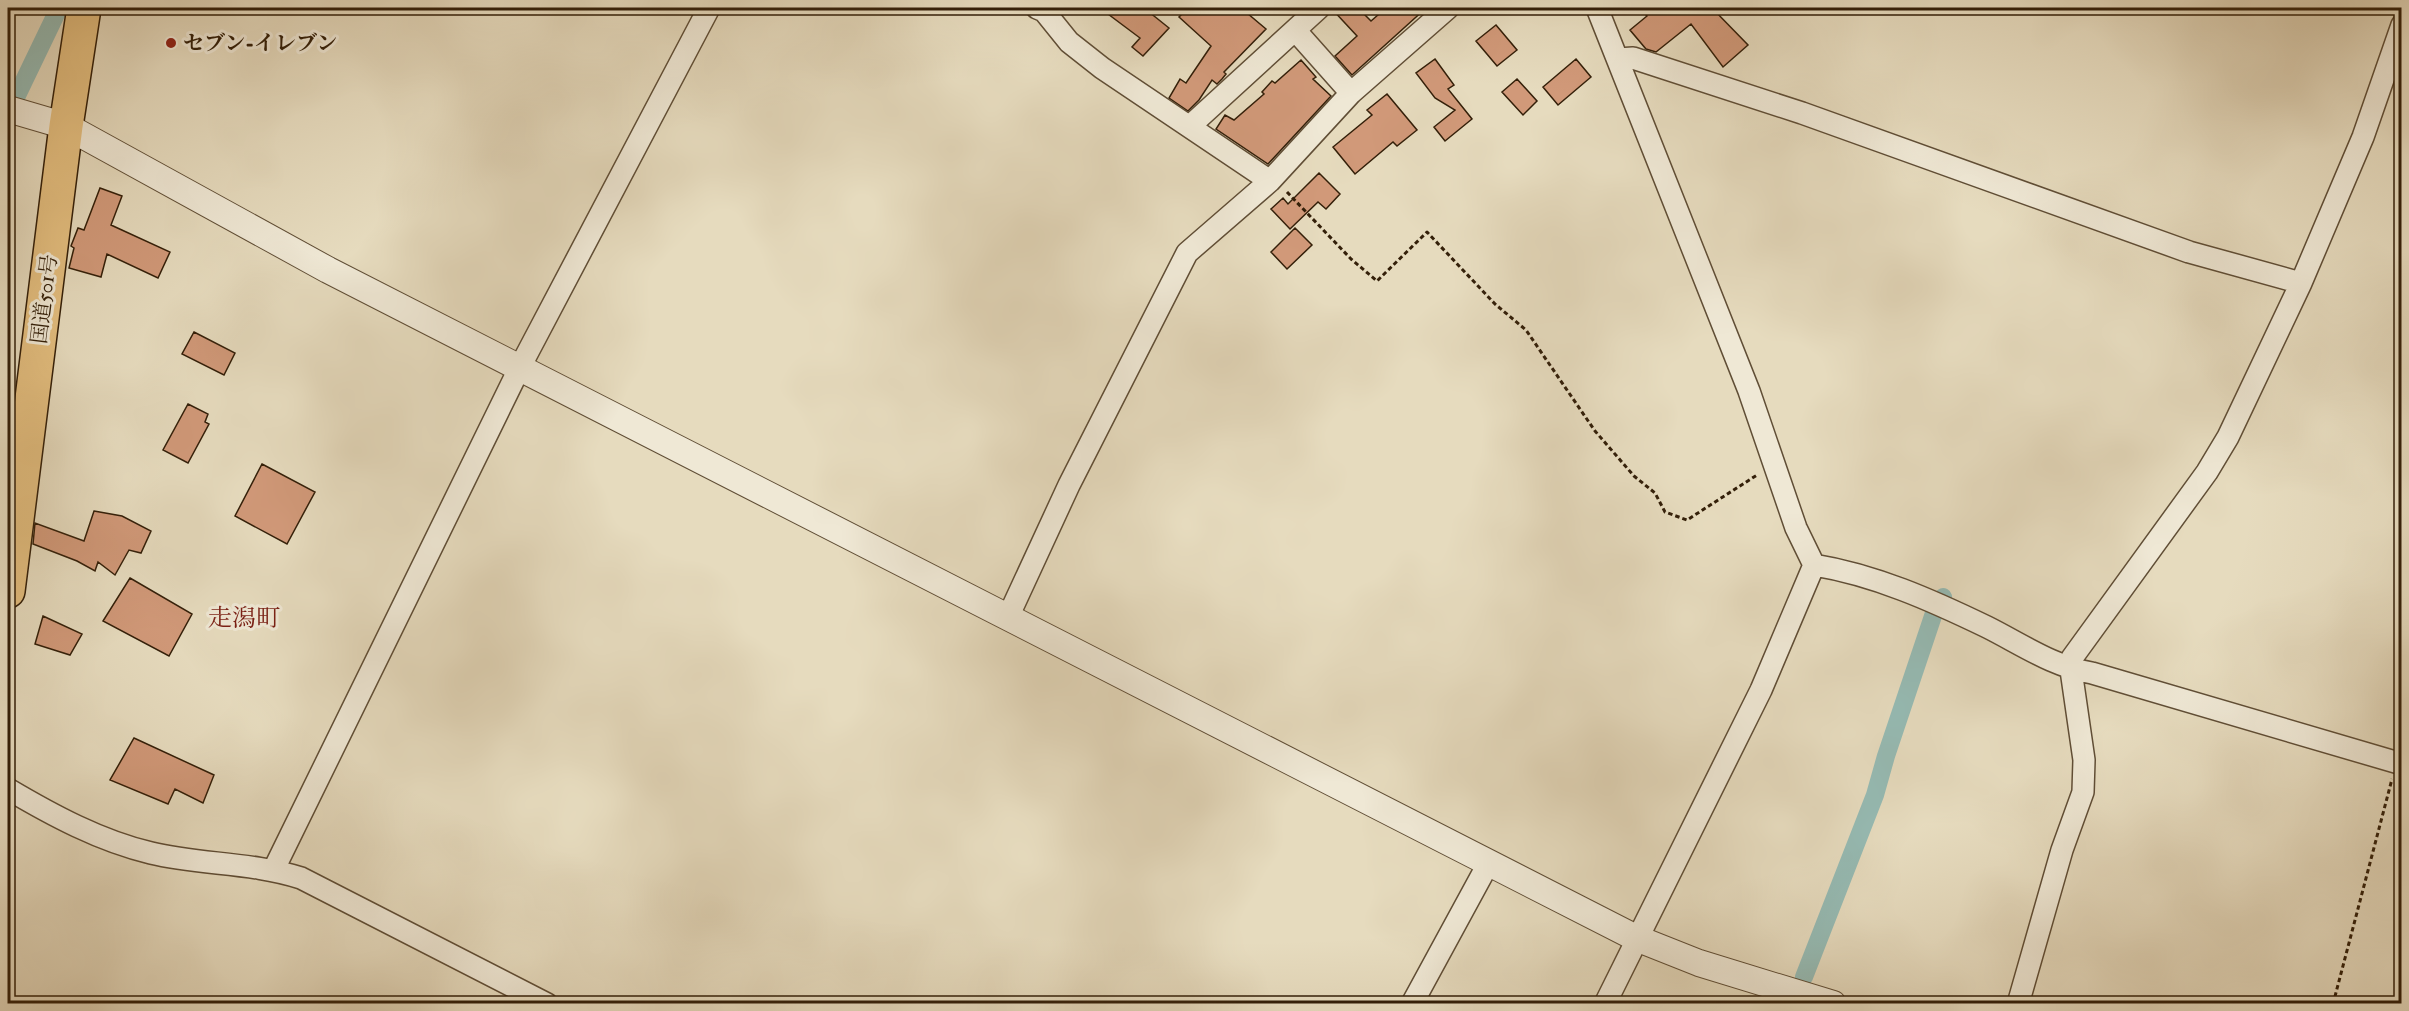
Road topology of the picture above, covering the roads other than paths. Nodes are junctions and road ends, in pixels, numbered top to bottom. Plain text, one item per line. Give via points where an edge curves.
1 (84, 8) edge
2 (710, 8) edge
3 (1319, 8) edge
4 (1448, 8) edge
5 (1597, 8) edge
6 (1043, 9) edge
7 (2402, 25) edge
8 (1295, 30) junction
9 (1618, 59) junction
10 (1351, 93) junction
11 (13, 110) edge
12 (66, 126) junction
13 (1190, 126) junction
14 (1270, 181) junction
15 (2301, 283) junction
16 (520, 367) junction
17 (1814, 566) junction
18 (8, 591) edge
19 (1008, 617) junction
20 (2071, 670) junction
21 (2399, 763) edge
22 (8, 789) edge
23 (1488, 864) junction
24 (274, 869) junction
25 (1636, 938) junction
26 (1415, 1003) edge
27 (547, 1004) edge
28 (1605, 1004) edge
29 (1833, 1004) edge
30 (2018, 1004) edge

1 - 12 highway, 国道501号
2 - 16 street
3 - 8 street
4 - 10 street
5 - 9 street
6 - 13 street via 1070,42 1102,68
7 - 15 street via 2363,137
8 - 10 street
8 - 13 street
9 - 15 street via 1633,58 1723,87 2189,252
9 - 17 street via 1749,391 1796,528
10 - 14 street
11 - 12 street
12 - 16 street via 280,244
12 - 18 highway, 国道501号
13 - 14 street
14 - 19 street via 1188,253 1069,485
15 - 20 street via 2228,437 2207,472 2072,658
16 - 19 street
16 - 24 street
17 - 20 street via 1852,572 1937,605
17 - 25 street via 1761,690
19 - 23 street
20 - 21 street
20 - 30 street via 2084,760 2083,792 2062,850
22 - 24 street via 56,818 151,853
23 - 25 street
23 - 26 street
24 - 27 street via 361,907
25 - 28 street
25 - 29 street via 1699,963

